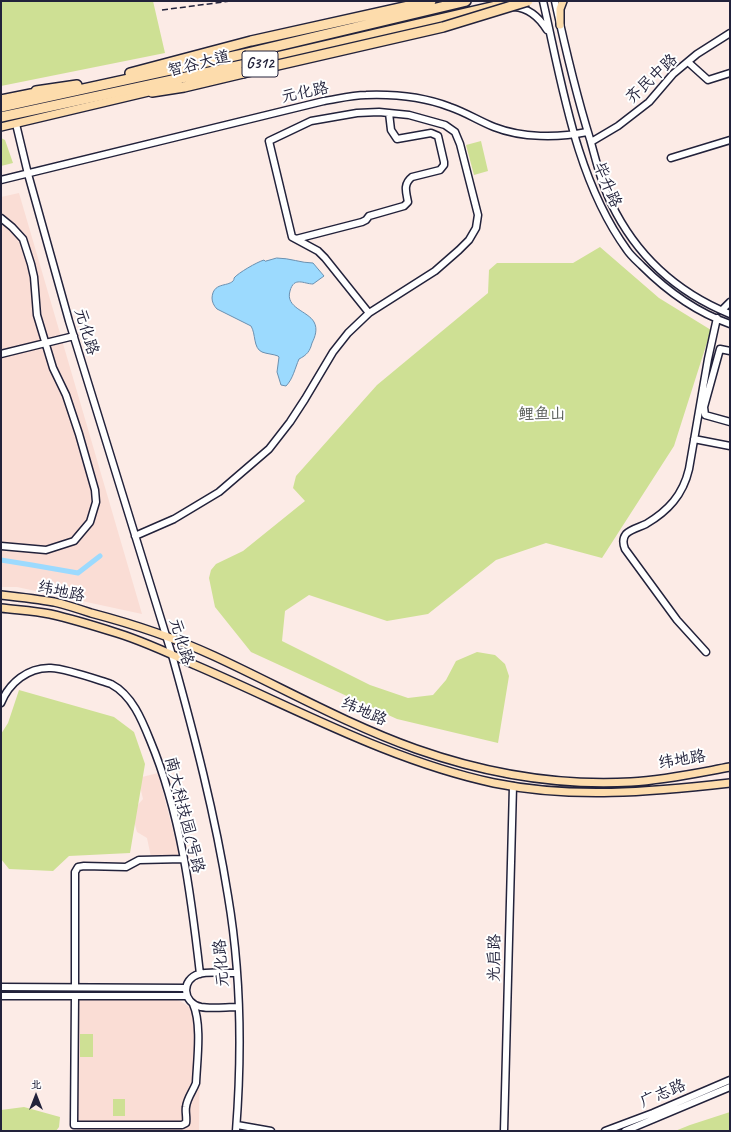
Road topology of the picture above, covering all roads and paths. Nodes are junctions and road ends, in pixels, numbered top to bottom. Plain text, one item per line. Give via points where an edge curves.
1 (431, 1) edge
2 (442, 1) edge
3 (466, 1) edge
4 (519, 1) edge
5 (528, 1) edge
6 (543, 1) edge
7 (555, 1) edge
8 (563, 1) edge
9 (502, 6) junction
10 (560, 25) junction
11 (730, 33) edge
12 (550, 35) junction
13 (688, 62) junction
14 (730, 73) edge
15 (90, 84) junction
16 (152, 92) junction
17 (1, 96) edge
18 (1, 100) edge
19 (1, 107) edge
20 (389, 113) junction
21 (1, 117) edge
22 (16, 124) junction
23 (1, 126) edge
24 (587, 132) junction
25 (575, 134) junction
26 (730, 140) edge
27 (591, 142) junction
28 (671, 158) dead end
29 (28, 174) junction
30 (1, 180) edge
31 (1, 218) edge
32 (296, 239) junction
33 (730, 302) edge
34 (722, 310) junction
35 (369, 313) junction
36 (730, 314) edge
37 (717, 318) junction
38 (730, 324) edge
39 (74, 336) junction
40 (46, 343) junction
41 (730, 351) edge
42 (1, 354) edge
43 (730, 422) edge
44 (694, 439) junction
45 (730, 446) edge
46 (135, 536) junction
47 (1, 546) edge
48 (1, 595) edge
49 (1, 608) edge
50 (165, 636) junction
51 (706, 652) dead end
52 (172, 655) junction
53 (1, 703) edge
54 (730, 767) edge
55 (730, 783) edge
56 (513, 786) junction
57 (184, 859) junction
58 (236, 973) junction
59 (200, 974) junction
60 (1, 987) edge
61 (75, 987) junction
62 (186, 988) junction
63 (1, 996) edge
64 (75, 996) junction
65 (186, 996) junction
66 (193, 1004) junction
67 (238, 1007) junction
68 (730, 1080) edge
69 (730, 1087) edge
70 (236, 1128) edge
71 (271, 1131) edge
72 (504, 1131) edge
73 (605, 1131) edge
74 (625, 1131) edge

1 - 15 highway via 251,41
2 - 15 highway, G312
3 - 19 highway, 智谷大道 / G312 via 248,53
4 - 9 main road, 智谷大道 / G312
4 - 21 highway, 智谷大道 / G312
5 - 16 highway, bridge via 443,27 243,74
6 - 12 street, 毕升路
7 - 10 street, 毕升路
8 - 10 main road
9 - 12 street via 531,12 541,20
9 - 16 main road, 智谷大道 / G312
10 - 24 street, 毕升路
11 - 13 street, 齐民中路
12 - 25 street, 毕升路
13 - 14 street via 708,80
13 - 27 street, 齐民中路 via 673,74 649,102 618,126
15 - 17 highway
15 - 18 highway, G312
16 - 22 main road, 智谷大道 / G312
20 - 32 street via 357,113 311,121 269,141 292,237
20 - 32 street via 391,130 398,139 431,133 438,136 444,162 440,170 408,180 405,184 408,202 404,206 369,216 362,222
20 - 35 street via 433,121 446,125 455,132 478,215 476,228 459,250 435,271
22 - 23 main road, 智谷大道 / G312
22 - 29 street, 元化路
24 - 25 street, 元化路
24 - 27 street, 毕升路
25 - 29 street, 元化路 via 518,133 495,127 450,107 410,97 365,95 324,101
25 - 37 street, 毕升路 via 597,197 628,251 651,276 680,299
26 - 28 street
27 - 34 street, 毕升路 via 611,202 640,249 655,267 680,287
29 - 30 street
29 - 39 street, 元化路
31 - 40 street via 23,239 31,264 37,315
32 - 35 street via 318,251 325,258
33 - 34 street
34 - 36 street, 毕升路
35 - 46 street via 333,352 290,422 268,448 219,492 174,519
37 - 38 street, 毕升路
37 - 44 street
39 - 40 street
39 - 46 street, 元化路
40 - 42 street
40 - 47 street via 79,434 96,502 90,522 74,541 46,550
41 - 43 street via 720,349 704,407 705,415
44 - 45 street
44 - 51 street via 688,475 679,495 653,519 628,533 623,542 625,549 677,620
46 - 50 street, 元化路
48 - 50 main road, 纬地路 via 54,602
49 - 52 main road, 纬地路 via 51,614 118,633
50 - 52 street, 元化路
50 - 54 main road, 纬地路 via 214,656 384,736 417,749 492,770 562,780 632,782
52 - 56 main road, 纬地路 via 414,760
52 - 58 street, 元化路 via 201,764 220,850
53 - 57 street, 南大科技园C号路 via 8,689 18,679 28,673 51,668 112,684 118,688 128,697 144,725 162,769
55 - 56 main road, 纬地路 via 633,793 587,794
56 - 72 street, 光启路
57 - 59 street, 南大科技园C号路
57 - 61 street via 139,860 126,867 78,867 75,872
58 - 59 street
58 - 67 street, 元化路
59 - 62 street via 192,977
60 - 61 street
61 - 62 street
62 - 65 street
63 - 64 street
64 - 65 street
64 - 66 street via 74,1124 186,1123 188,1099 196,1083 198,1028 197,1012
65 - 66 street
66 - 67 street via 201,1007
67 - 70 street, 元化路 via 240,1068
68 - 73 street, 广志路
69 - 74 street, 广志路
70 - 71 street

